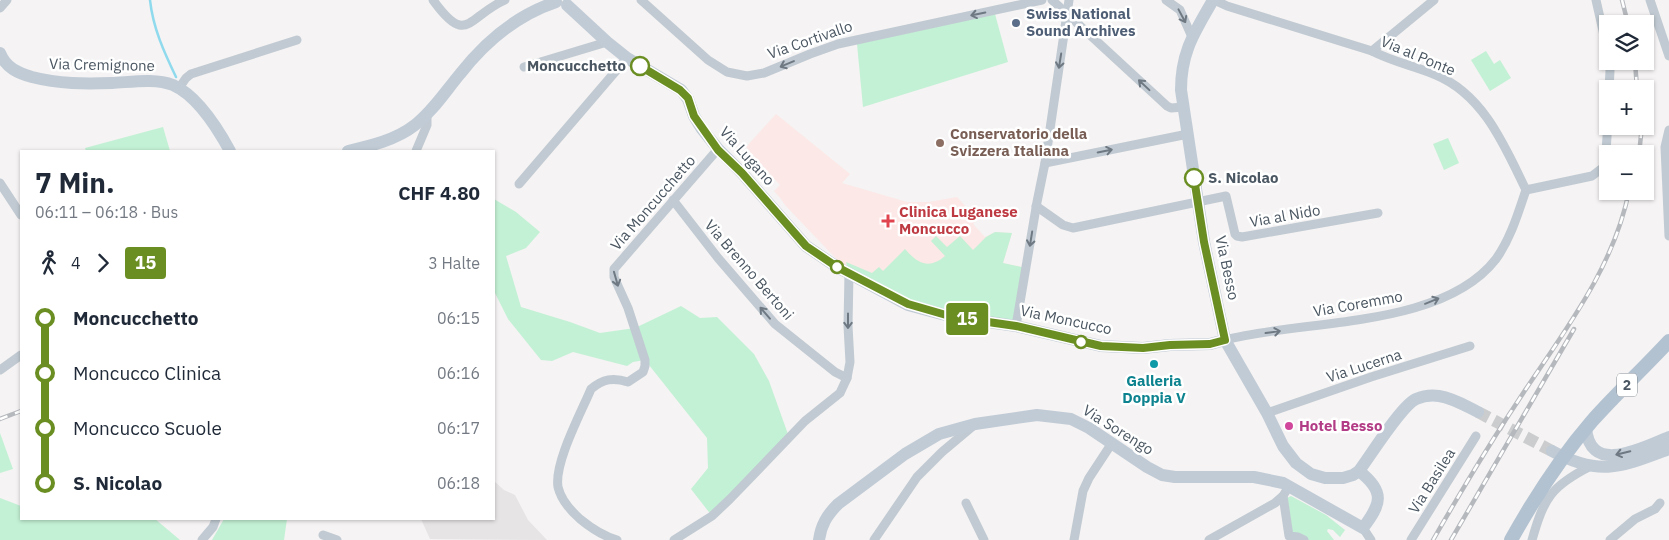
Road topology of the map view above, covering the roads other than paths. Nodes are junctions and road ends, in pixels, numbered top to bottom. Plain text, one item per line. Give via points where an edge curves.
1 (7, 0) edge
2 (433, 0) edge
3 (505, 0) edge
4 (641, 0) edge
5 (1042, 0) edge
6 (1052, 0) edge
7 (1069, 0) edge
8 (1166, 0) edge
9 (1213, 0) edge
10 (1596, 0) edge
11 (1650, 0) edge
12 (1430, 1) edge
13 (562, 2) edge
14 (0, 8) edge
15 (1068, 13) junction
16 (1599, 15) edge
17 (1192, 37) junction
18 (297, 40) dead end
19 (607, 42) junction
20 (1372, 51) junction
21 (1, 55) edge
22 (1669, 56) edge
23 (627, 58) junction
24 (524, 67) dead end
25 (179, 88) junction
26 (1184, 107) junction
27 (427, 114) junction
28 (1669, 130) edge
29 (1188, 134) junction
30 (1607, 135) edge
31 (229, 150) edge
32 (356, 150) edge
33 (416, 150) edge
34 (718, 150) junction
35 (1045, 163) junction
36 (0, 183) edge
37 (519, 184) dead end
38 (1526, 190) junction
39 (672, 200) junction
40 (1198, 203) junction
41 (1036, 206) junction
42 (20, 213) edge
43 (1378, 213) dead end
44 (1669, 236) edge
45 (849, 272) junction
46 (1016, 326) junction
47 (1225, 340) junction
48 (1669, 341) edge
49 (1470, 346) dead end
50 (20, 356) edge
51 (0, 370) edge
52 (848, 378) junction
53 (1478, 412) tunnel mouth
54 (1267, 413) junction
55 (975, 424) junction
56 (1586, 428) junction
57 (1476, 436) dead end
58 (1669, 438) edge
59 (1112, 443) junction
60 (1669, 450) edge
61 (1557, 454) junction
62 (1591, 466) junction
63 (1359, 471) junction
64 (1286, 491) junction
65 (966, 503) dead end
66 (1660, 503) dead end
67 (216, 520) edge
68 (1363, 528) junction
69 (323, 535) dead end
70 (202, 540) edge
71 (337, 540) edge
72 (616, 540) edge
73 (674, 540) edge
74 (819, 540) edge
75 (874, 540) edge
76 (984, 540) edge
77 (1074, 540) edge
78 (1209, 540) edge
79 (1304, 540) edge
80 (1371, 540) edge
81 (1411, 540) edge
82 (1511, 540) edge
83 (1532, 540) edge
84 (1610, 540) edge

1 - 14 street
2 - 3 street via 456,25 466,25 491,6
5 -> 4 street, Via Cortivallo via 838,44 764,73 747,76 726,72 708,60
6 - 15 street
7 - 15 street
8 -> 17 street via 1180,10
9 - 17 main road, Via Besso
9 - 20 street, Via al Ponte
10 - 16 street
11 - 22 street
12 - 20 street
13 - 19 main road, Via Lugano
13 - 27 main road via 510,26 489,41
26 -> 15 street via 1167,106
15 -> 35 street
17 - 26 main road, Via Besso via 1182,70
18 - 25 street via 192,74
19 - 23 main road, Via Lugano
19 - 24 street
20 - 38 street, Via al Ponte via 1437,75 1469,97 1503,145
21 - 25 main road, Via Cremignone via 13,70 48,81 156,81
23 - 34 main road, Via Lugano via 688,98 694,116
23 - 37 street
25 - 31 main road, Via Cremignone via 215,125
26 - 29 main road, Via Besso
27 - 32 main road via 402,133
27 - 33 street via 427,125
28 - 44 street via 1665,147
35 -> 29 street
29 - 40 main road, Via Besso
30 - 38 street via 1605,166 1592,176
34 - 39 street, Via Moncucchetto
34 - 45 main road, Via Lugano via 806,246
35 - 41 street
36 - 42 street
47 -> 38 street, Via Coremmo via 1389,315 1452,293 1476,278 1495,259 1512,230
52 -> 39 street, Via Brenno Bertoni via 835,372 775,324
39 -> 72 street, Via Moncucchetto via 614,269 614,277 628,308 646,366 628,382 610,378 591,389 558,477 558,488 572,511 590,527
40 - 41 street via 1073,228 1063,225
40 - 43 street, Via al Nido via 1226,196 1234,231 1239,237
40 - 47 main road, Via Besso
41 -> 46 street
45 - 46 main road, Via Moncucco via 908,304 953,317
45 -> 52 street
46 - 47 main road, Via Moncucco via 1101,346 1127,348 1210,344
47 - 54 main road, Via Besso
48 - 56 main road, 2
49 - 54 street, Via Lucerna
50 - 51 street
52 - 73 street via 840,393 805,421 728,501
53 - 63 main road via 1440,396 1417,398 1402,411
54 - 63 main road, Via Besso via 1289,456 1303,469 1334,479
55 - 59 main road, Via Sorengo via 1050,416 1071,419
55 - 74 main road, Via Sorengo via 939,434 897,459 828,514
55 - 75 street via 917,477
58 -> 56 main road via 1621,454 1605,455 1591,448
56 - 61 main road, 2
57 - 81 street, Via Basilea
59 - 64 main road, Via Sorengo via 1162,475 1254,477 1274,480
59 - 77 street via 1083,491
60 - 62 main road via 1622,466
61 - 62 main road
61 - 82 main road, 2
62 - 83 street via 1554,490 1541,510
63 - 68 main road via 1374,485 1379,498 1376,510
64 - 68 main road, Via Sorengo
64 - 78 street via 1275,503
64 - 79 street via 1289,536
65 - 76 street
66 - 84 street via 1655,509 1635,518
67 - 70 street
68 - 80 street
69 - 71 street

